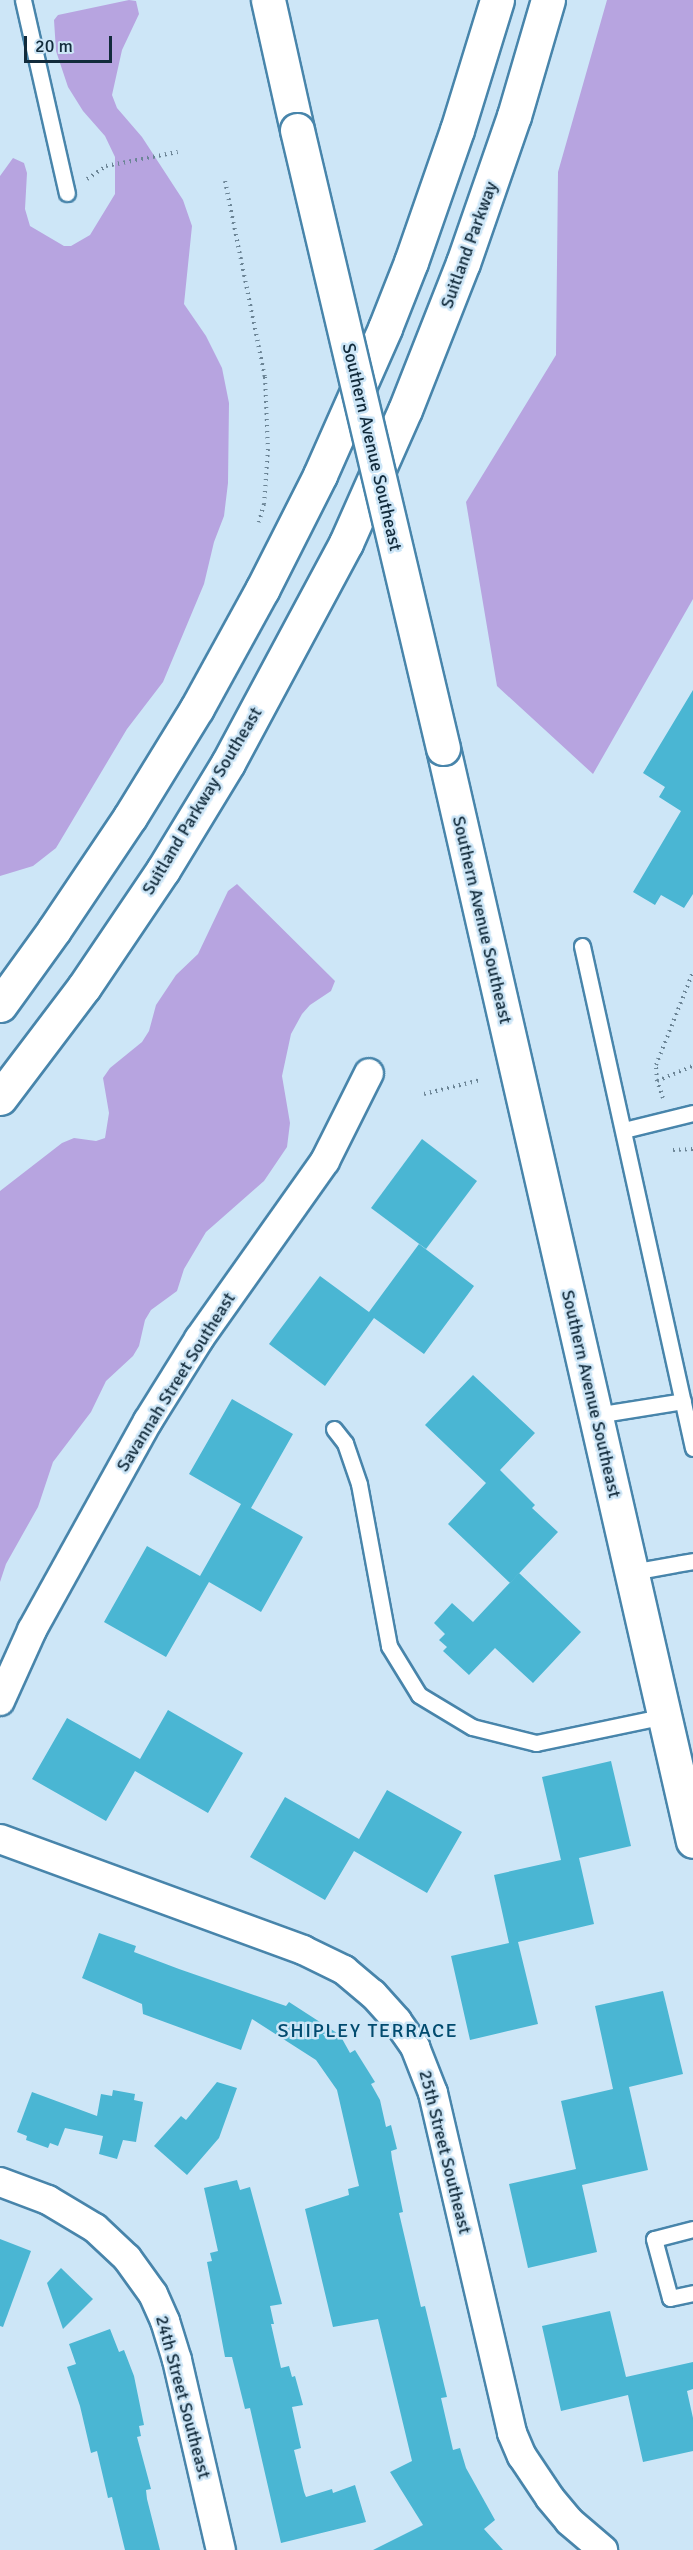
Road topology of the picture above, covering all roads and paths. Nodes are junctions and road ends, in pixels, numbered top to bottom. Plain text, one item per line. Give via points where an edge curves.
1 (22, 0) edge
2 (268, 0) edge
3 (497, 0) edge
4 (548, 0) edge
5 (178, 152) dead end
6 (225, 181) dead end
7 (67, 193) joint
8 (373, 484) joint
9 (258, 527) dead end
10 (582, 946) dead end
11 (693, 972) edge
12 (0, 1005) edge
13 (693, 1066) edge
14 (369, 1073) dead end
15 (480, 1080) dead end
16 (657, 1081) junction
17 (424, 1094) dead end
18 (0, 1098) edge
19 (693, 1113) edge
20 (666, 1119) junction
21 (624, 1130) junction
22 (673, 1149) dead end
23 (693, 1149) edge
24 (683, 1401) junction
25 (596, 1415) junction
26 (334, 1428) dead end
27 (693, 1448) edge
28 (693, 1561) edge
29 (632, 1572) junction
30 (0, 1701) edge
31 (665, 1716) junction
32 (0, 1839) edge
33 (693, 1840) edge
34 (0, 2182) edge
35 (693, 2229) edge
36 (693, 2293) edge
37 (221, 2550) edge
38 (603, 2550) edge

1 - 7 lane
2 - 25 main road, Southern Avenue Southeast, bridge
3 - 12 main road via 435,197 385,328 288,539 197,708 124,827
4 - 8 main road, Suitland Parkway via 489,193
5 - 7 path via 106,166
6 - 9 path via 265,377 268,449 264,504
8 - 18 main road, Suitland Parkway Southeast via 292,647 199,811 84,987
10 - 21 lane
11 - 16 path via 657,1065
13 - 16 path
14 - 30 street, Savannah Street Southeast via 325,1161 199,1339 148,1421 32,1630
15 - 17 path
16 - 20 path
19 - 20 lane
20 - 21 lane
21 - 24 lane
22 - 23 path
24 - 25 lane
24 - 27 lane
25 - 29 main road, Southern Avenue Southeast
26 - 31 lane via 345,1443 359,1484 389,1646 419,1695 472,1727 536,1743
28 - 29 lane
29 - 31 main road, Southern Avenue Southeast
31 - 33 main road, Southern Avenue Southeast
32 - 38 street, 25th Street Southeast via 303,1950 344,1970 397,2021 415,2048 433,2093 512,2433 550,2498 574,2526
34 - 37 street, 24th Street Southeast via 48,2200 95,2228 127,2258 153,2294 177,2360
35 - 36 lane via 654,2239 670,2298

